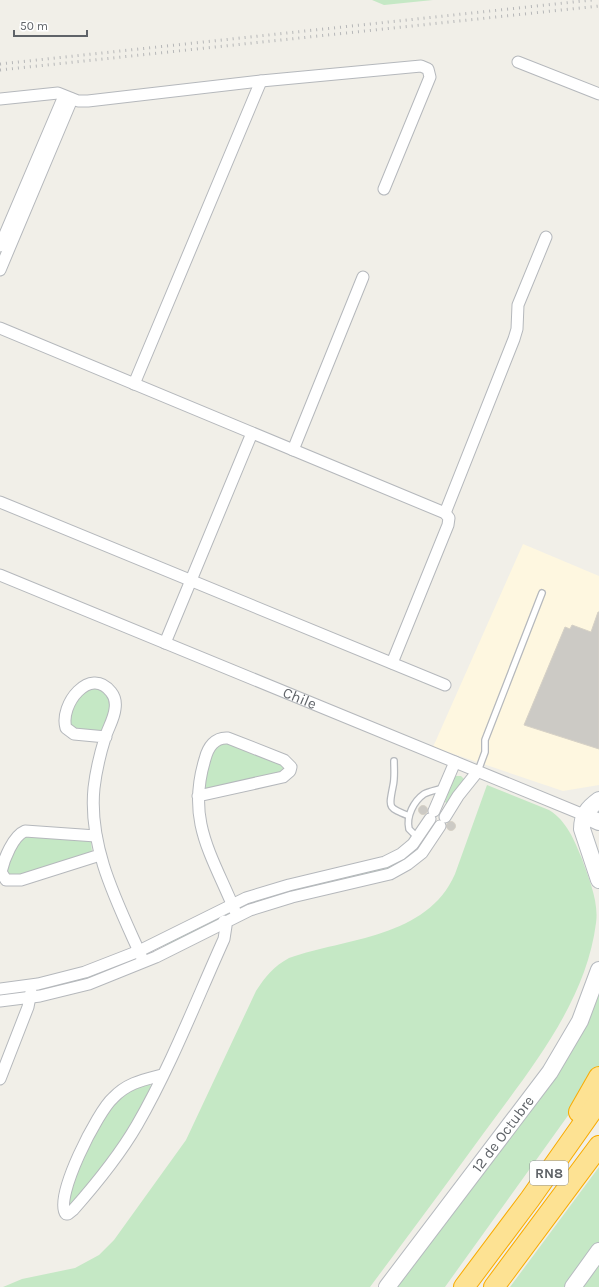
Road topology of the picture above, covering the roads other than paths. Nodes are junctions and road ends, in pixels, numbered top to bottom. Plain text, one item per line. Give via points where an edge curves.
1 (518, 62) dead end
2 (261, 82) junction
3 (599, 94) edge
4 (68, 97) junction
5 (0, 100) edge
6 (384, 189) dead end
7 (546, 237) dead end
8 (0, 246) edge
9 (0, 270) edge
10 (363, 278) dead end
11 (0, 328) edge
12 (134, 384) junction
13 (252, 433) junction
14 (293, 450) junction
15 (0, 502) edge
16 (445, 513) junction
17 (0, 575) edge
18 (190, 581) junction
19 (542, 593) dead end
20 (164, 643) junction
21 (392, 663) junction
22 (445, 685) dead end
23 (106, 736) junction
24 (394, 761) dead end
25 (455, 762) junction
26 (478, 772) junction
27 (445, 787) junction
28 (198, 796) junction
29 (599, 800) edge
30 (434, 812) junction
31 (584, 815) junction
32 (409, 816) junction
33 (445, 818) junction
34 (599, 822) edge
35 (96, 836) junction
36 (418, 838) junction
37 (424, 852) junction
38 (100, 855) junction
39 (599, 880) edge
40 (232, 904) junction
41 (237, 916) junction
42 (224, 921) junction
43 (139, 951) junction
44 (144, 963) junction
45 (599, 970) edge
46 (32, 985) junction
47 (0, 989) edge
48 (31, 998) junction
49 (0, 1001) edge
50 (162, 1076) junction
51 (599, 1077) edge
52 (0, 1079) edge
53 (599, 1101) edge
54 (599, 1146) edge
55 (599, 1158) edge
56 (497, 1243) junction
57 (599, 1252) edge
58 (508, 1270) junction
59 (387, 1287) edge
60 (464, 1287) edge
61 (494, 1287) edge
62 (573, 1287) edge

1 - 3 street
2 - 4 street via 88,101
2 - 6 street via 421,66 428,69 430,77
2 - 12 street
4 - 5 street via 58,93
4 - 8 street
4 - 9 street
7 - 16 street via 518,305 514,339
10 - 14 street
11 - 12 street
12 - 13 street
13 - 14 street
13 - 18 street
14 - 16 street
15 - 18 street
16 - 21 street via 449,518 448,525
17 - 20 street, Chile
18 - 20 street
18 - 21 street
19 - 26 lane via 485,740 485,752
20 - 25 street, Chile
21 - 22 street
23 - 23 street via 74,734 66,728 66,715 74,696 85,685 101,684 113,695 115,710
23 - 35 street via 94,789
24 - 32 lane via 394,782 390,802 393,809
25 - 26 street, Chile
25 - 27 street
26 - 31 street, Chile
26 - 33 street via 468,782
27 - 30 street
27 - 32 lane via 421,797
28 - 28 street via 283,777 288,775 291,768 284,760 233,739 219,739 206,756
28 - 40 street via 203,837
29 - 31 street
30 - 33 street
30 - 36 street
31 - 34 street, Chile
31 - 39 street via 583,836
32 - 36 lane via 409,829
33 - 37 street
35 - 38 street
35 - 38 street via 21,832 1,872 6,880 14,881
36 - 37 street
36 - 40 street via 401,854 385,862 267,891
37 - 41 street via 390,874 270,903
38 - 43 street via 109,883
40 - 41 street
40 - 43 street
41 - 42 street
42 - 44 street
42 - 50 street via 224,939
43 - 44 street
43 - 46 street via 85,972
44 - 48 street via 89,984
45 - 59 street, 12 de Octubre via 580,1021 550,1072
46 - 47 street
46 - 48 street
48 - 49 street
48 - 52 street
50 - 50 street via 132,1084 106,1105 92,1127 64,1193 62,1207 66,1214 77,1206 127,1140
51 - 56 highway
53 - 56 highway, RN8
54 - 58 highway, RN8
55 - 58 highway
56 - 60 highway, RN8
57 - 62 street
58 - 61 highway, RN8

